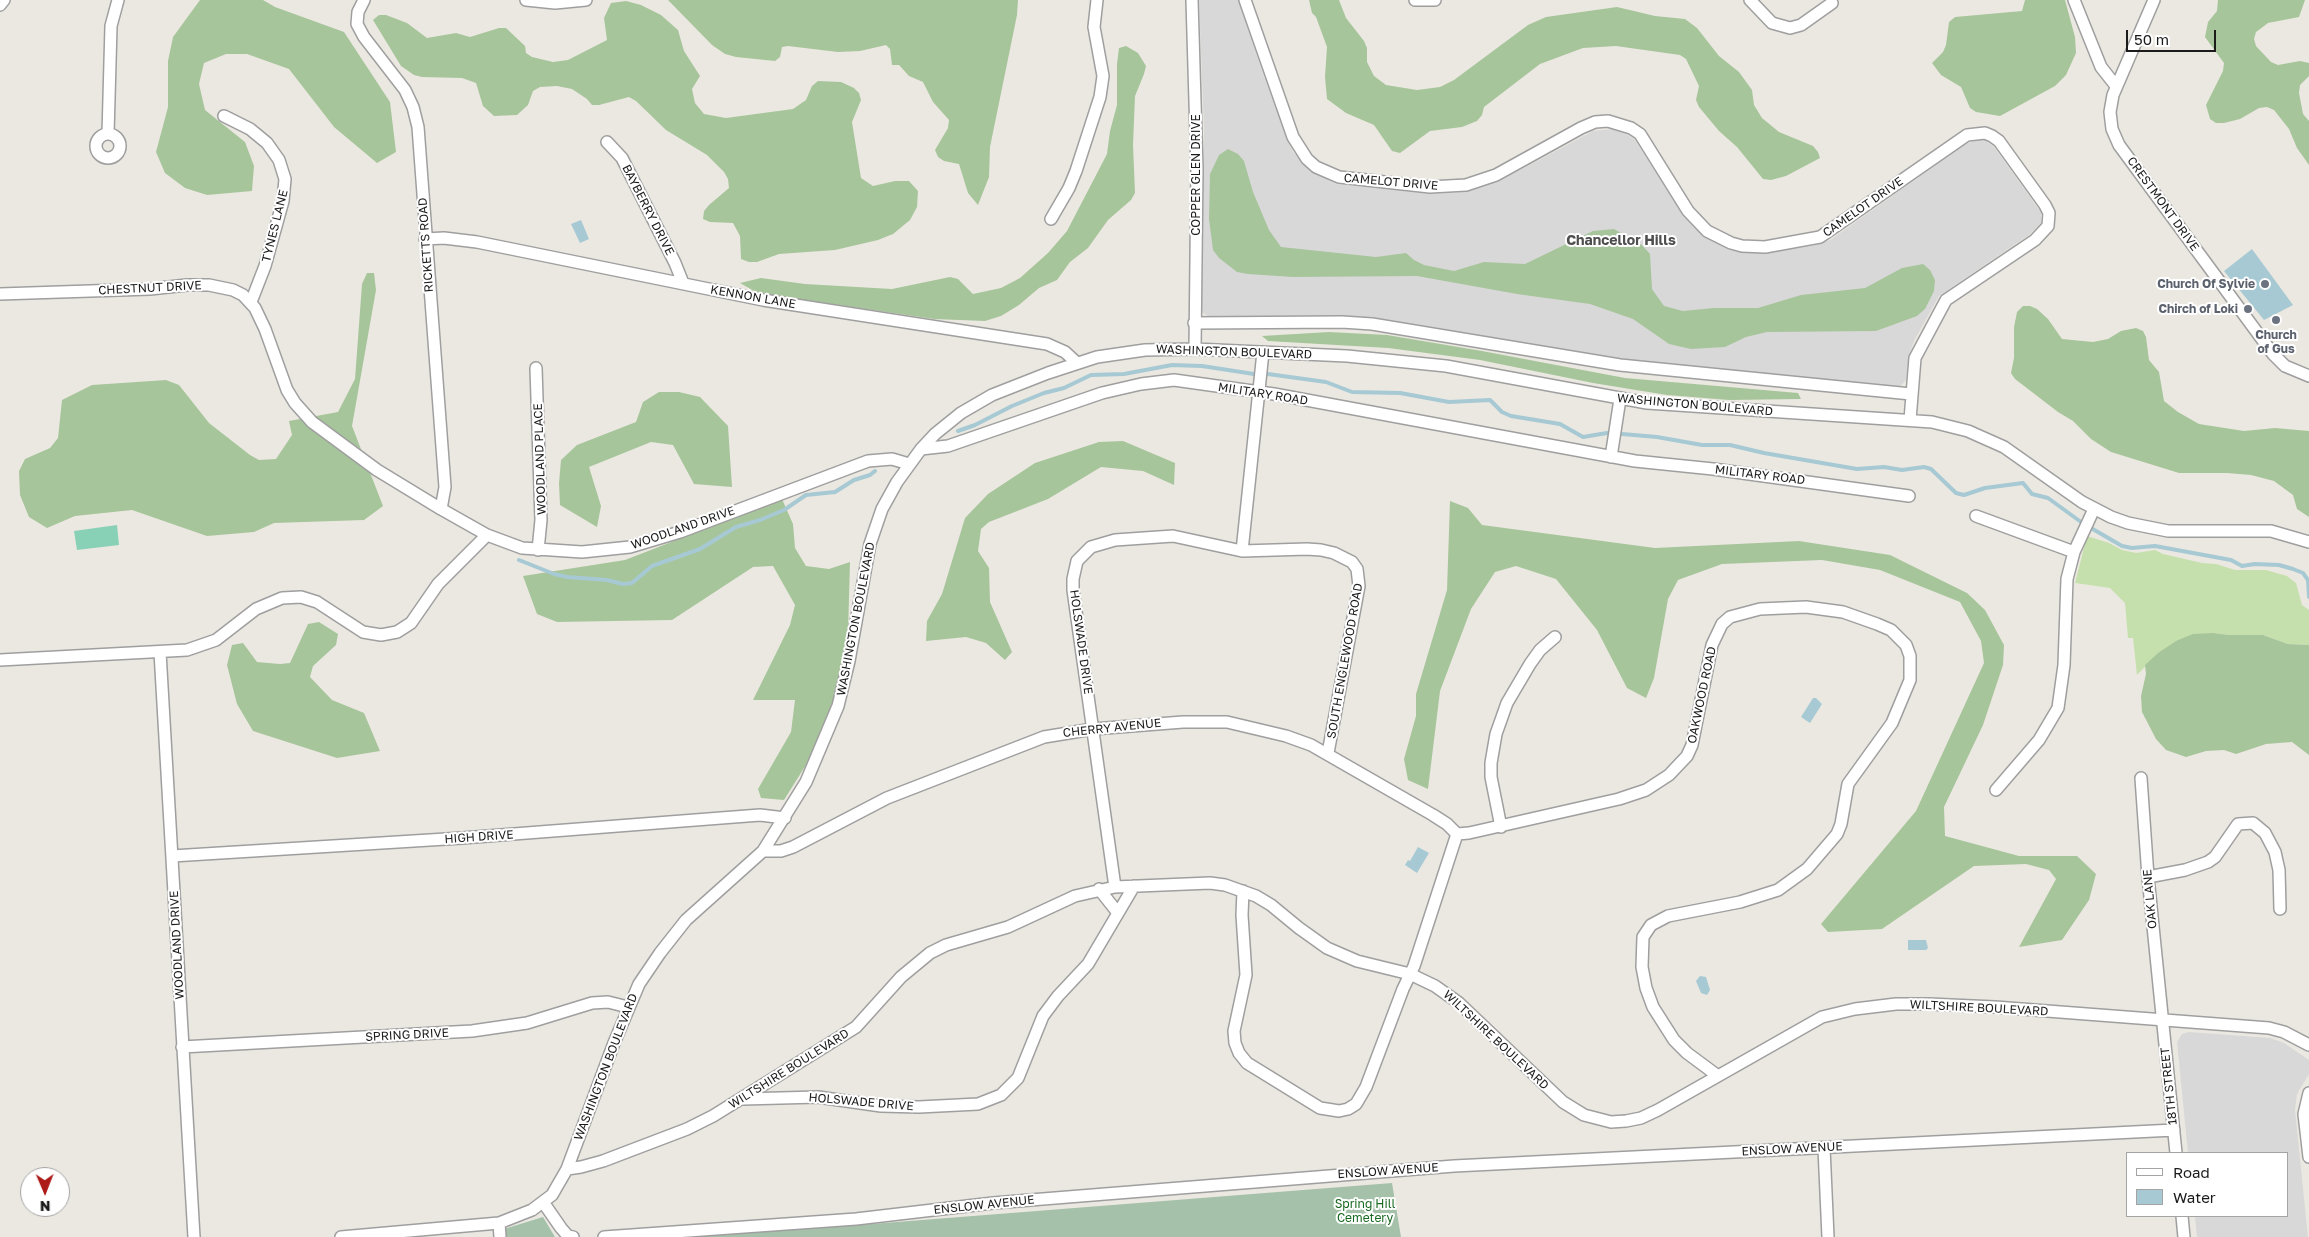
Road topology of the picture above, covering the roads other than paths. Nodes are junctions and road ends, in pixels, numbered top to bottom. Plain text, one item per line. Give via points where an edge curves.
1 (4, 0) edge
2 (118, 0) edge
3 (364, 0) edge
4 (526, 0) edge
5 (586, 0) edge
6 (1097, 0) edge
7 (1192, 0) edge
8 (1245, 0) edge
9 (1415, 0) edge
10 (1435, 0) edge
11 (1750, 0) edge
12 (2074, 0) edge
13 (2154, 0) edge
14 (1832, 3) dead end
15 (0, 5) edge
16 (2116, 86) junction
17 (224, 116) dead end
18 (108, 134) dead end
19 (606, 142) dead end
20 (1051, 219) dead end
21 (425, 239) junction
22 (683, 283) junction
23 (0, 294) edge
24 (251, 302) junction
25 (1194, 323) junction
26 (1195, 349) junction
27 (1263, 352) junction
28 (1077, 363) junction
29 (536, 368) dead end
30 (2309, 376) edge
31 (1259, 393) junction
32 (1911, 394) junction
33 (1620, 399) junction
34 (1910, 420) junction
35 (921, 449) junction
36 (1611, 457) junction
37 (909, 464) junction
38 (1908, 496) dead end
39 (441, 509) junction
40 (2094, 509) junction
41 (1976, 516) dead end
42 (486, 535) junction
43 (2309, 542) edge
44 (538, 550) junction
45 (1242, 551) junction
46 (2074, 552) junction
47 (1554, 637) dead end
48 (160, 652) junction
49 (0, 660) edge
50 (1093, 729) junction
51 (1328, 752) junction
52 (2141, 778) dead end
53 (1996, 790) dead end
54 (785, 818) junction
55 (1501, 826) junction
56 (1457, 834) junction
57 (763, 851) junction
58 (172, 856) junction
59 (2148, 877) junction
60 (1134, 886) junction
61 (1116, 887) junction
62 (1099, 889) junction
63 (1243, 891) junction
64 (2280, 908) dead end
65 (1118, 913) junction
66 (1410, 974) junction
67 (628, 1007) junction
68 (2162, 1020) junction
69 (2309, 1045) edge
70 (182, 1047) junction
71 (1718, 1076) junction
72 (2309, 1093) edge
73 (741, 1099) junction
74 (2174, 1130) junction
75 (1824, 1148) junction
76 (2176, 1152) edge
77 (2309, 1158) edge
78 (567, 1169) junction
79 (543, 1202) junction
80 (2182, 1217) edge
81 (499, 1222) junction
82 (397, 1235) edge
83 (194, 1237) edge
84 (340, 1237) edge
85 (500, 1237) edge
86 (573, 1237) edge
87 (604, 1237) edge
88 (1828, 1237) edge
89 (2184, 1237) edge

1 - 15 street
2 - 18 street via 111,26
3 - 21 street, RICKETTS ROAD via 356,18 359,29 400,82 416,117
4 - 5 street via 555,3
6 - 20 street via 1094,17 1102,76 1100,97 1069,188
7 - 25 street, COPPER GLEN DRIVE via 1197,169
8 - 32 street, CAMELOT DRIVE via 1292,137 1307,159 1326,173 1339,177 1430,187 1466,184 1496,175 1581,128 1608,121 1640,134 1688,211 1707,230 1731,243 1764,247 1820,237 1967,135 1984,133 1992,136 1999,141 2045,205 2049,213 2048,226 2035,240 1946,300 1918,349
9 - 10 street
11 - 14 street via 1772,23 1784,27 1801,26
12 - 16 street via 2101,67
13 - 16 street, CRESTMONT DRIVE
16 - 30 street, CRESTMONT DRIVE via 2110,121 2119,145 2273,354 2286,366
17 - 24 street, TYNES LANE via 250,128 267,143 279,160 285,179 283,201
19 - 22 street, BAYBERRY DRIVE via 622,158
21 - 22 street, KENNON LANE via 476,242
21 - 39 street, RICKETTS ROAD via 445,488
22 - 28 street, KENNON LANE via 763,300 1047,344 1065,352
23 - 24 street, CHESTNUT DRIVE via 209,285 233,290
24 - 39 street via 265,328 287,390 302,412 347,449
25 - 26 street, COPPER GLEN DRIVE
25 - 32 street via 1372,324 1620,365
26 - 27 street, WASHINGTON BOULEVARD
26 - 28 street, WASHINGTON BOULEVARD via 1123,352
27 - 31 street
27 - 33 street, WASHINGTON BOULEVARD via 1418,362
28 - 35 street, WASHINGTON BOULEVARD via 975,403
29 - 44 street, WOODLAND PLACE via 541,520
31 - 35 street, MILITARY ROAD via 1185,381 1141,384 1102,393 948,446
31 - 36 street, MILITARY ROAD
31 - 45 street
32 - 34 street, CAMELOT DRIVE
33 - 34 street, WASHINGTON BOULEVARD via 1676,406
33 - 36 street
34 - 40 street, WASHINGTON BOULEVARD via 1950,426 1987,438 2019,456
35 - 37 street, WASHINGTON BOULEVARD
36 - 38 street, MILITARY ROAD via 1714,468
37 - 44 street, WOODLAND DRIVE via 892,460 868,461 680,532 630,547 582,552
37 - 54 street, WASHINGTON BOULEVARD via 882,509 870,544 849,661 830,730
39 - 42 street
40 - 43 street, WASHINGTON BOULEVARD via 2146,528 2188,532 2271,531
40 - 46 street
41 - 46 street
42 - 44 street, WOODLAND DRIVE
42 - 48 street via 438,584 411,623 397,632 381,635 363,632 317,602 301,597 282,598 256,609 207,644 187,650
45 - 50 street, HOLSWADE DRIVE via 1188,538 1156,536 1103,543 1083,553 1074,569 1073,590
45 - 51 street, SOUTH ENGLEWOOD ROAD via 1321,550 1344,557 1357,569 1358,596
46 - 53 street via 2065,598 2064,665 2058,708 2039,740
47 - 55 street via 1540,650 1516,686 1496,734 1491,777
48 - 49 street
48 - 58 street, WOODLAND DRIVE
50 - 51 street, CHERRY AVENUE via 1226,722 1286,736
50 - 57 street, CHERRY AVENUE via 1062,733 1027,743 871,804 793,848
50 - 61 street, HOLSWADE DRIVE
51 - 56 street, CHERRY AVENUE via 1433,814
52 - 59 street, OAK LANE
54 - 57 street, WASHINGTON BOULEVARD
54 - 58 street, HIGH DRIVE via 760,815
55 - 56 street, OAKWOOD ROAD
55 - 71 street, OAKWOOD ROAD via 1634,795 1669,774 1683,761 1692,745 1712,645 1722,624 1730,617 1768,608 1826,609 1877,624 1900,637 1910,656 1910,680 1905,695 1892,724 1848,784 1841,824 1829,845 1807,869 1778,890 1740,902 1668,916 1651,925 1643,937 1642,967 1653,1007 1674,1040
56 - 66 street
57 - 67 street, WASHINGTON BOULEVARD via 686,920 649,969
58 - 70 street, WOODLAND DRIVE
59 - 64 street via 2208,862 2238,824 2253,823 2265,833 2275,852
59 - 68 street, OAK LANE
60 - 61 street, WILTSHIRE BOULEVARD
60 - 63 street, WILTSHIRE BOULEVARD via 1210,883
60 - 65 street, HOLSWADE DRIVE
61 - 62 street, WILTSHIRE BOULEVARD
62 - 65 street
62 - 73 street, WILTSHIRE BOULEVARD via 1062,901 1008,927 946,945 930,953 901,977 856,1027
63 - 66 street, WILTSHIRE BOULEVARD via 1271,905 1327,948 1357,961
63 - 66 street via 1246,975 1235,1026 1235,1043 1247,1063 1320,1108 1348,1109 1362,1096
65 - 73 street, HOLSWADE DRIVE via 1088,964 1043,1016 1018,1078 990,1100 965,1106 901,1108 818,1097
66 - 71 street, WILTSHIRE BOULEVARD via 1448,994 1563,1102 1598,1120 1641,1118
67 - 70 street, SPRING DRIVE via 608,1002 592,1003 528,1023 472,1031
67 - 78 street, WASHINGTON BOULEVARD
68 - 69 street, WILTSHIRE BOULEVARD via 2269,1028
68 - 71 street, WILTSHIRE BOULEVARD via 1929,1004 1855,1009 1822,1017
68 - 74 street, 18TH STREET
70 - 83 street, WOODLAND DRIVE
72 - 77 street via 2304,1114
73 - 78 street, WILTSHIRE BOULEVARD via 687,1129 590,1165
74 - 75 street, ENSLOW AVENUE
74 - 76 street, 18TH STREET
75 - 87 street, ENSLOW AVENUE via 1418,1168 984,1204 856,1219
75 - 88 street
78 - 79 street, WASHINGTON BOULEVARD via 558,1187
79 - 81 street, WASHINGTON BOULEVARD via 522,1215
79 - 86 street via 561,1228
80 - 89 street
81 - 82 street, WASHINGTON BOULEVARD
81 - 85 street
82 - 84 street, WASHINGTON BOULEVARD

